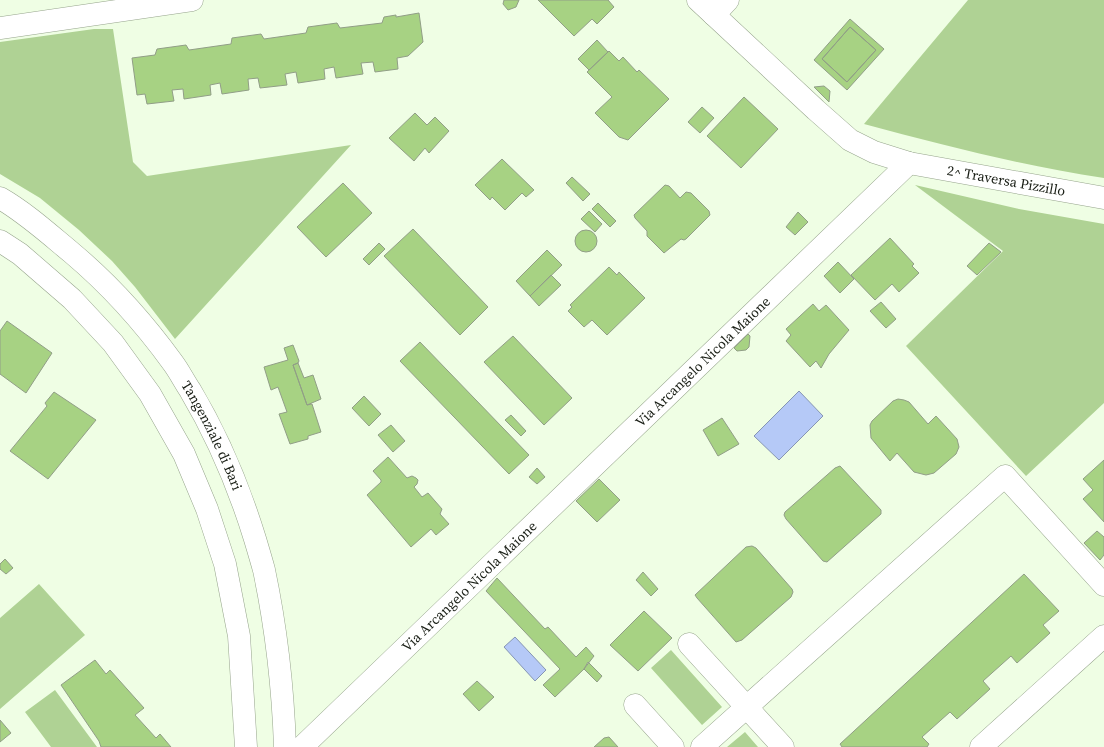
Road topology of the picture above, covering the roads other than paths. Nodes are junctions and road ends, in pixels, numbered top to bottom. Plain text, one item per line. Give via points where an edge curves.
1 (698, 0) edge
2 (183, 1) edge
3 (721, 7) edge
4 (0, 28) edge
5 (909, 163) junction
6 (0, 198) edge
7 (1104, 198) edge
8 (0, 241) edge
9 (1104, 584) edge
10 (1104, 636) edge
11 (690, 644) dead end
12 (635, 705) dead end
13 (747, 707) junction
14 (320, 739) edge
15 (246, 747) edge
16 (285, 747) edge
17 (302, 747) edge
18 (672, 747) edge
19 (702, 747) edge
20 (783, 747) edge
21 (981, 747) edge

1 - 3 main road
2 - 4 main road
3 - 5 main road via 816,110 850,140 874,152
5 - 7 main road, 2^ Traversa Pizzillo
5 - 14 main road, Via Arcangelo Nicola Maione
6 - 16 main road, Tangenziale di Bari via 42,228 91,270 131,310 174,363 199,406 244,504 264,569 283,705
8 - 15 main road via 20,254 72,299 113,343 150,394 184,454 207,509 225,564 239,636
9 - 13 main road via 1005,476
10 - 21 main road
11 - 13 main road
12 - 18 main road
13 - 19 main road
13 - 20 main road
14 - 17 main road, Via Arcangelo Nicola Maione

